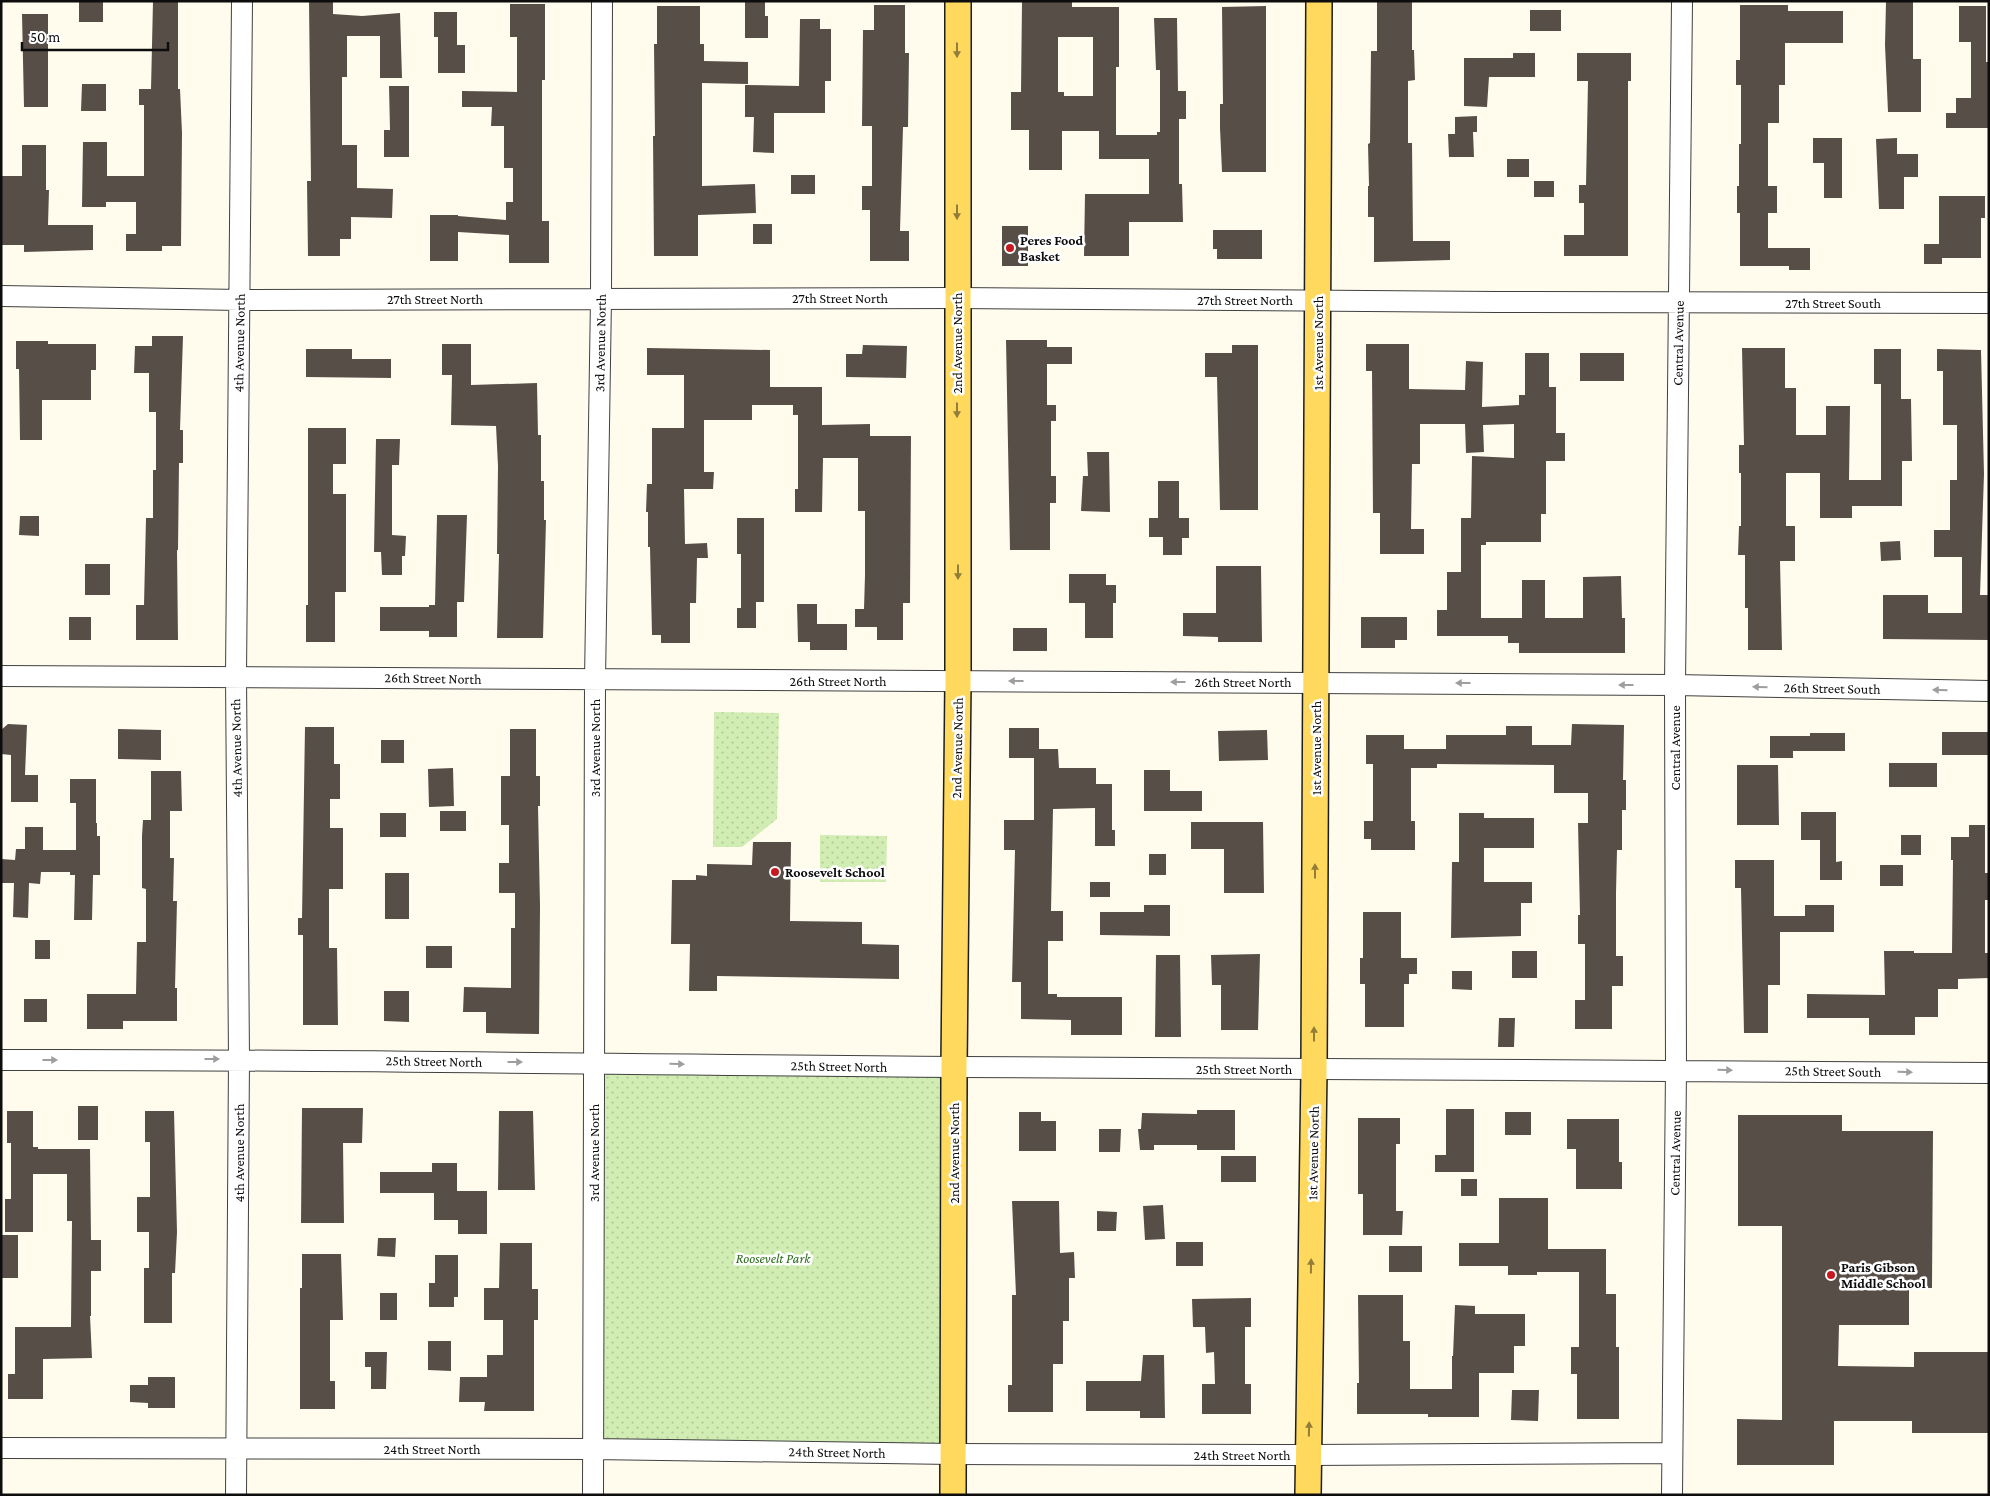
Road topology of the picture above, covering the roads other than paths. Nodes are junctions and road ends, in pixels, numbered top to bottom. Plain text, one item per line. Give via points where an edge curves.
1 (242, 1) edge
2 (602, 1) edge
3 (958, 1) edge
4 (1319, 1) edge
5 (1682, 1) edge
6 (1, 296) edge
7 (601, 298) junction
8 (957, 298) junction
9 (240, 300) junction
10 (1318, 301) junction
11 (1678, 303) junction
12 (1989, 303) edge
13 (1, 676) edge
14 (236, 676) junction
15 (595, 680) junction
16 (958, 681) junction
17 (1316, 682) junction
18 (1675, 685) junction
19 (1989, 691) edge
20 (239, 1059) junction
21 (1, 1060) edge
22 (594, 1063) junction
23 (954, 1067) junction
24 (1676, 1069) junction
25 (1314, 1070) junction
26 (1989, 1073) edge
27 (1, 1448) edge
28 (237, 1449) junction
29 (592, 1449) junction
30 (1672, 1453) junction
31 (953, 1454) junction
32 (1309, 1455) junction
33 (236, 1495) edge
34 (592, 1495) edge
35 (953, 1495) edge
36 (1308, 1495) edge
37 (1672, 1495) edge

1 - 9 street, 4th Avenue North
2 - 7 street, 3rd Avenue North
3 -> 8 main road, 2nd Avenue North
4 - 10 main road, 1st Avenue North
5 - 11 street, Central Avenue
6 - 9 street, 27th Street North
7 - 8 street, 27th Street North
7 - 9 street, 27th Street North
7 - 15 street, 3rd Avenue North
8 - 10 street, 27th Street North
8 -> 16 main road, 2nd Avenue North
9 - 14 street, 4th Avenue North
10 - 11 street, 27th Street North
10 - 17 main road, 1st Avenue North
11 - 12 street, 27th Street South
11 - 18 street, Central Avenue
13 - 14 street, 26th Street North
14 - 15 street, 26th Street North
14 - 20 street, 4th Avenue North
15 - 16 street, 26th Street North
15 - 22 street, 3rd Avenue North
17 -> 16 street, 26th Street North
16 - 23 main road, 2nd Avenue North
18 -> 17 street, 26th Street North
25 -> 17 main road, 1st Avenue North
19 -> 18 street, 26th Street South
18 - 24 street, Central Avenue
21 -> 20 street, 25th Street North
20 -> 22 street, 25th Street North
20 - 28 street, 4th Avenue North
22 -> 23 street, 25th Street North
22 - 29 street, 3rd Avenue North
23 - 25 street, 25th Street North
23 - 31 main road, 2nd Avenue North
24 - 25 street, 25th Street North
24 -> 26 street, 25th Street South
24 - 30 street, Central Avenue
32 -> 25 main road, 1st Avenue North
27 - 28 street, 24th Street North
28 - 29 street, 24th Street North
28 - 33 street, 4th Avenue North
29 - 31 street, 24th Street North
29 - 34 street, 3rd Avenue North
30 - 32 street, 24th Street North
30 - 37 street, Central Avenue
31 - 32 street, 24th Street North
31 - 35 main road, 2nd Avenue North
32 - 36 main road, 1st Avenue North

